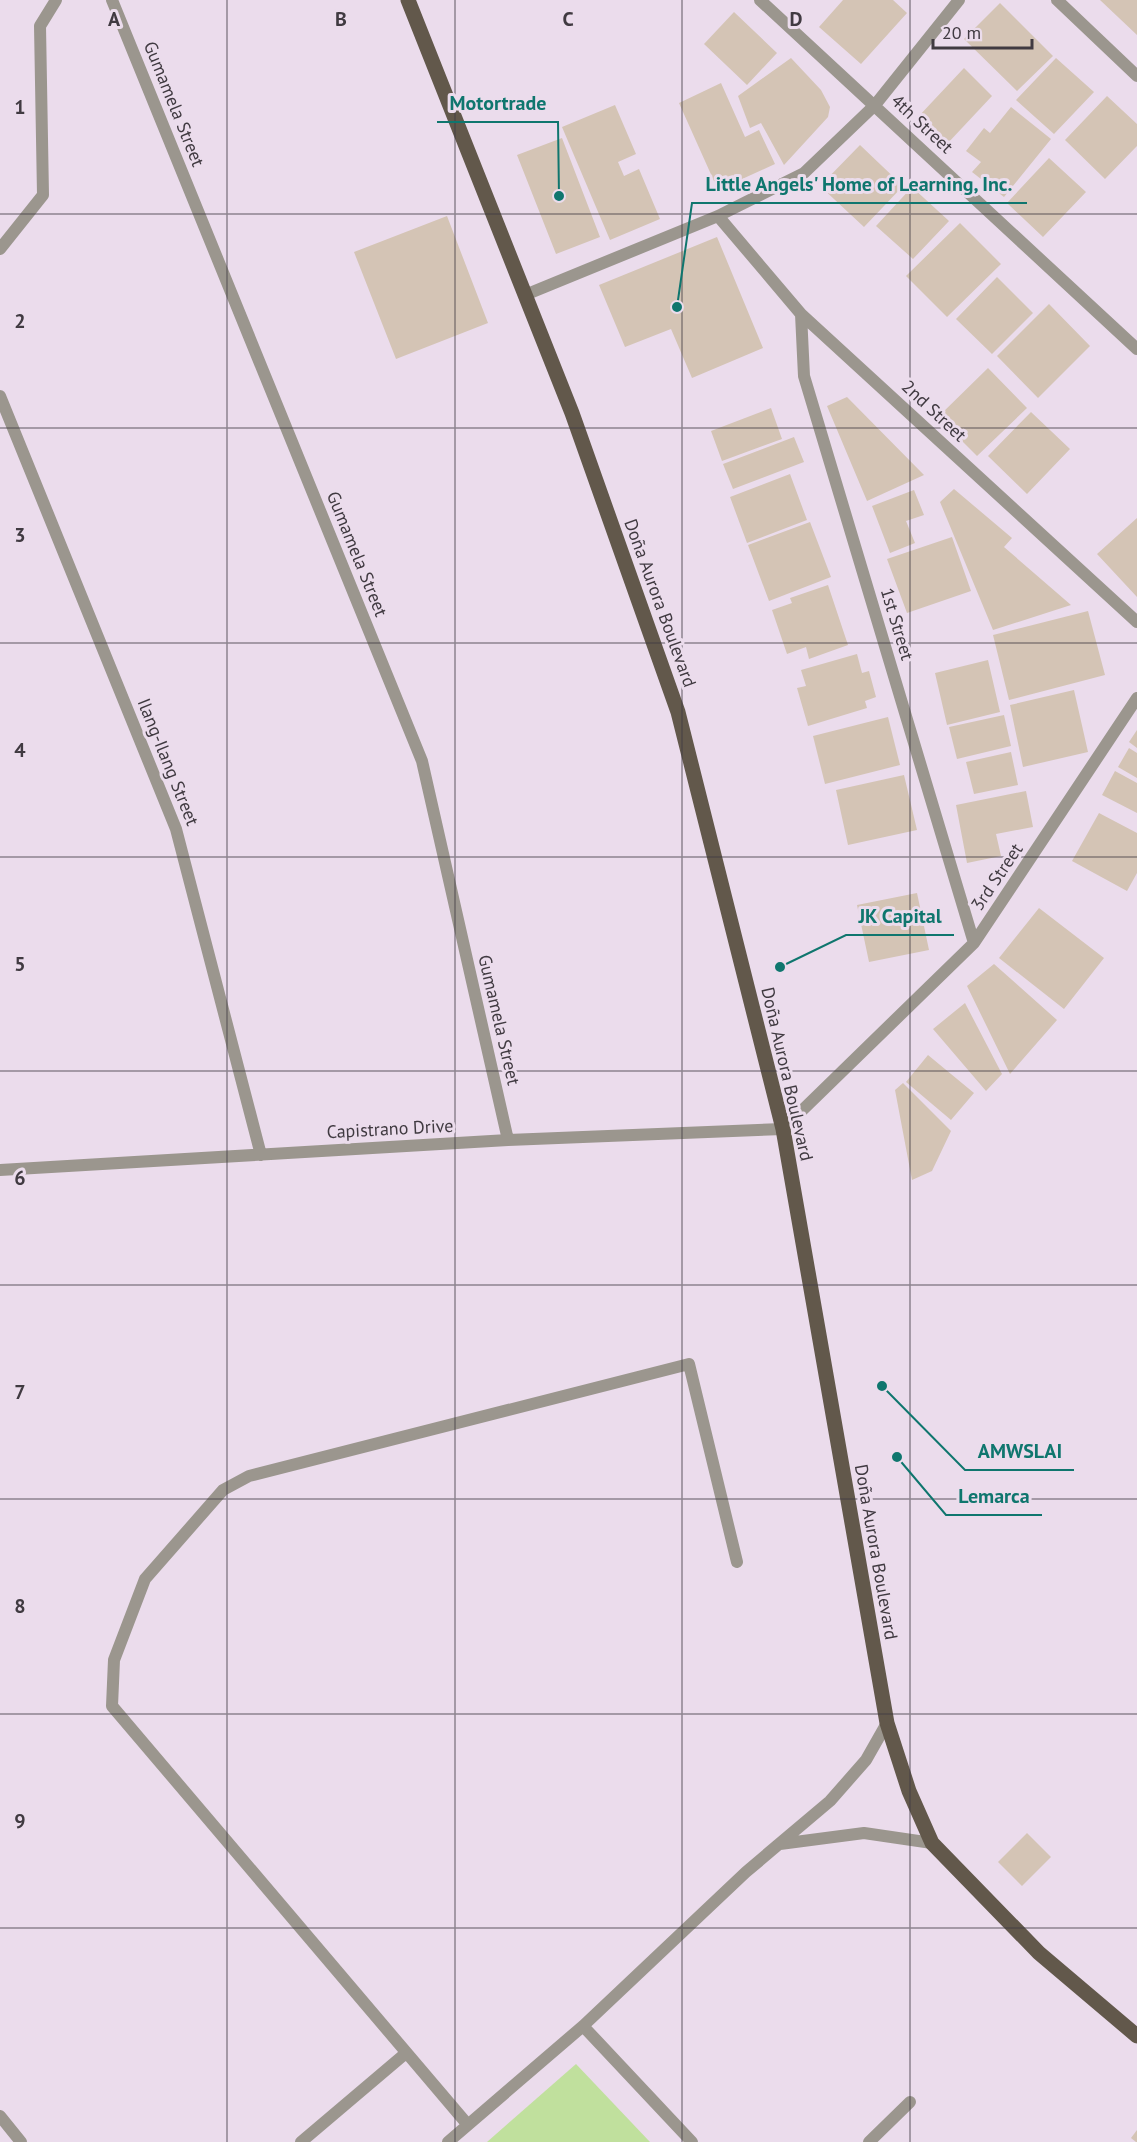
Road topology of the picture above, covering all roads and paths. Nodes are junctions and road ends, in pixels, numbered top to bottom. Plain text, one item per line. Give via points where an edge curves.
1 (56, 0) edge
2 (112, 0) edge
3 (408, 0) edge
4 (760, 0) edge
5 (959, 0) edge
6 (1057, 0) edge
7 (1137, 76) edge
8 (875, 105) junction
9 (718, 216) junction
10 (0, 249) edge
11 (525, 295) junction
12 (801, 314) junction
13 (1137, 349) edge
14 (0, 396) edge
15 (1137, 622) edge
16 (1137, 698) edge
17 (975, 943) junction
18 (783, 1130) junction
19 (508, 1140) junction
20 (261, 1155) junction
21 (0, 1170) edge
22 (736, 1562) dead end
23 (887, 1723) junction
24 (932, 1843) junction
25 (779, 1844) junction
26 (583, 2026) junction
27 (1137, 2036) edge
28 (406, 2053) junction
29 (910, 2102) dead end
30 (0, 2116) edge
31 (468, 2125) junction
32 (21, 2142) edge
33 (301, 2142) edge
34 (448, 2142) edge
35 (692, 2142) edge
36 (869, 2142) edge

1 - 10 street via 40,26 43,195
2 - 19 street, Gumamela Street via 422,761
3 - 11 main road, Doña Aurora Boulevard
4 - 8 street, 4th Street
5 - 8 street
6 - 7 street
8 - 9 street via 804,173
8 - 13 street, 4th Street
9 - 11 street
9 - 12 street, 2nd Street
11 - 18 main road, Doña Aurora Boulevard via 572,412 678,712
12 - 15 street, 2nd Street
12 - 17 street, 1st Street via 804,376
14 - 20 street, Ilang-Ilang Street via 176,829
16 - 17 street, 3rd Street
17 - 18 street, 3rd Street
18 - 19 street, Capistrano Drive
18 - 23 main road, Doña Aurora Boulevard
19 - 20 street, Capistrano Drive
20 - 21 street, Capistrano Drive
22 - 28 street via 688,1365 249,1476 223,1490 145,1579 114,1660 112,1706
23 - 24 main road, Doña Aurora Boulevard via 909,1791
23 - 25 street via 866,1760 831,1801
24 - 25 street via 864,1833
24 - 27 main road, Doña Aurora Boulevard via 1039,1953
25 - 26 street
26 - 31 street
26 - 35 street
28 - 31 street
28 - 33 street
29 - 36 street
30 - 32 street
31 - 34 street

